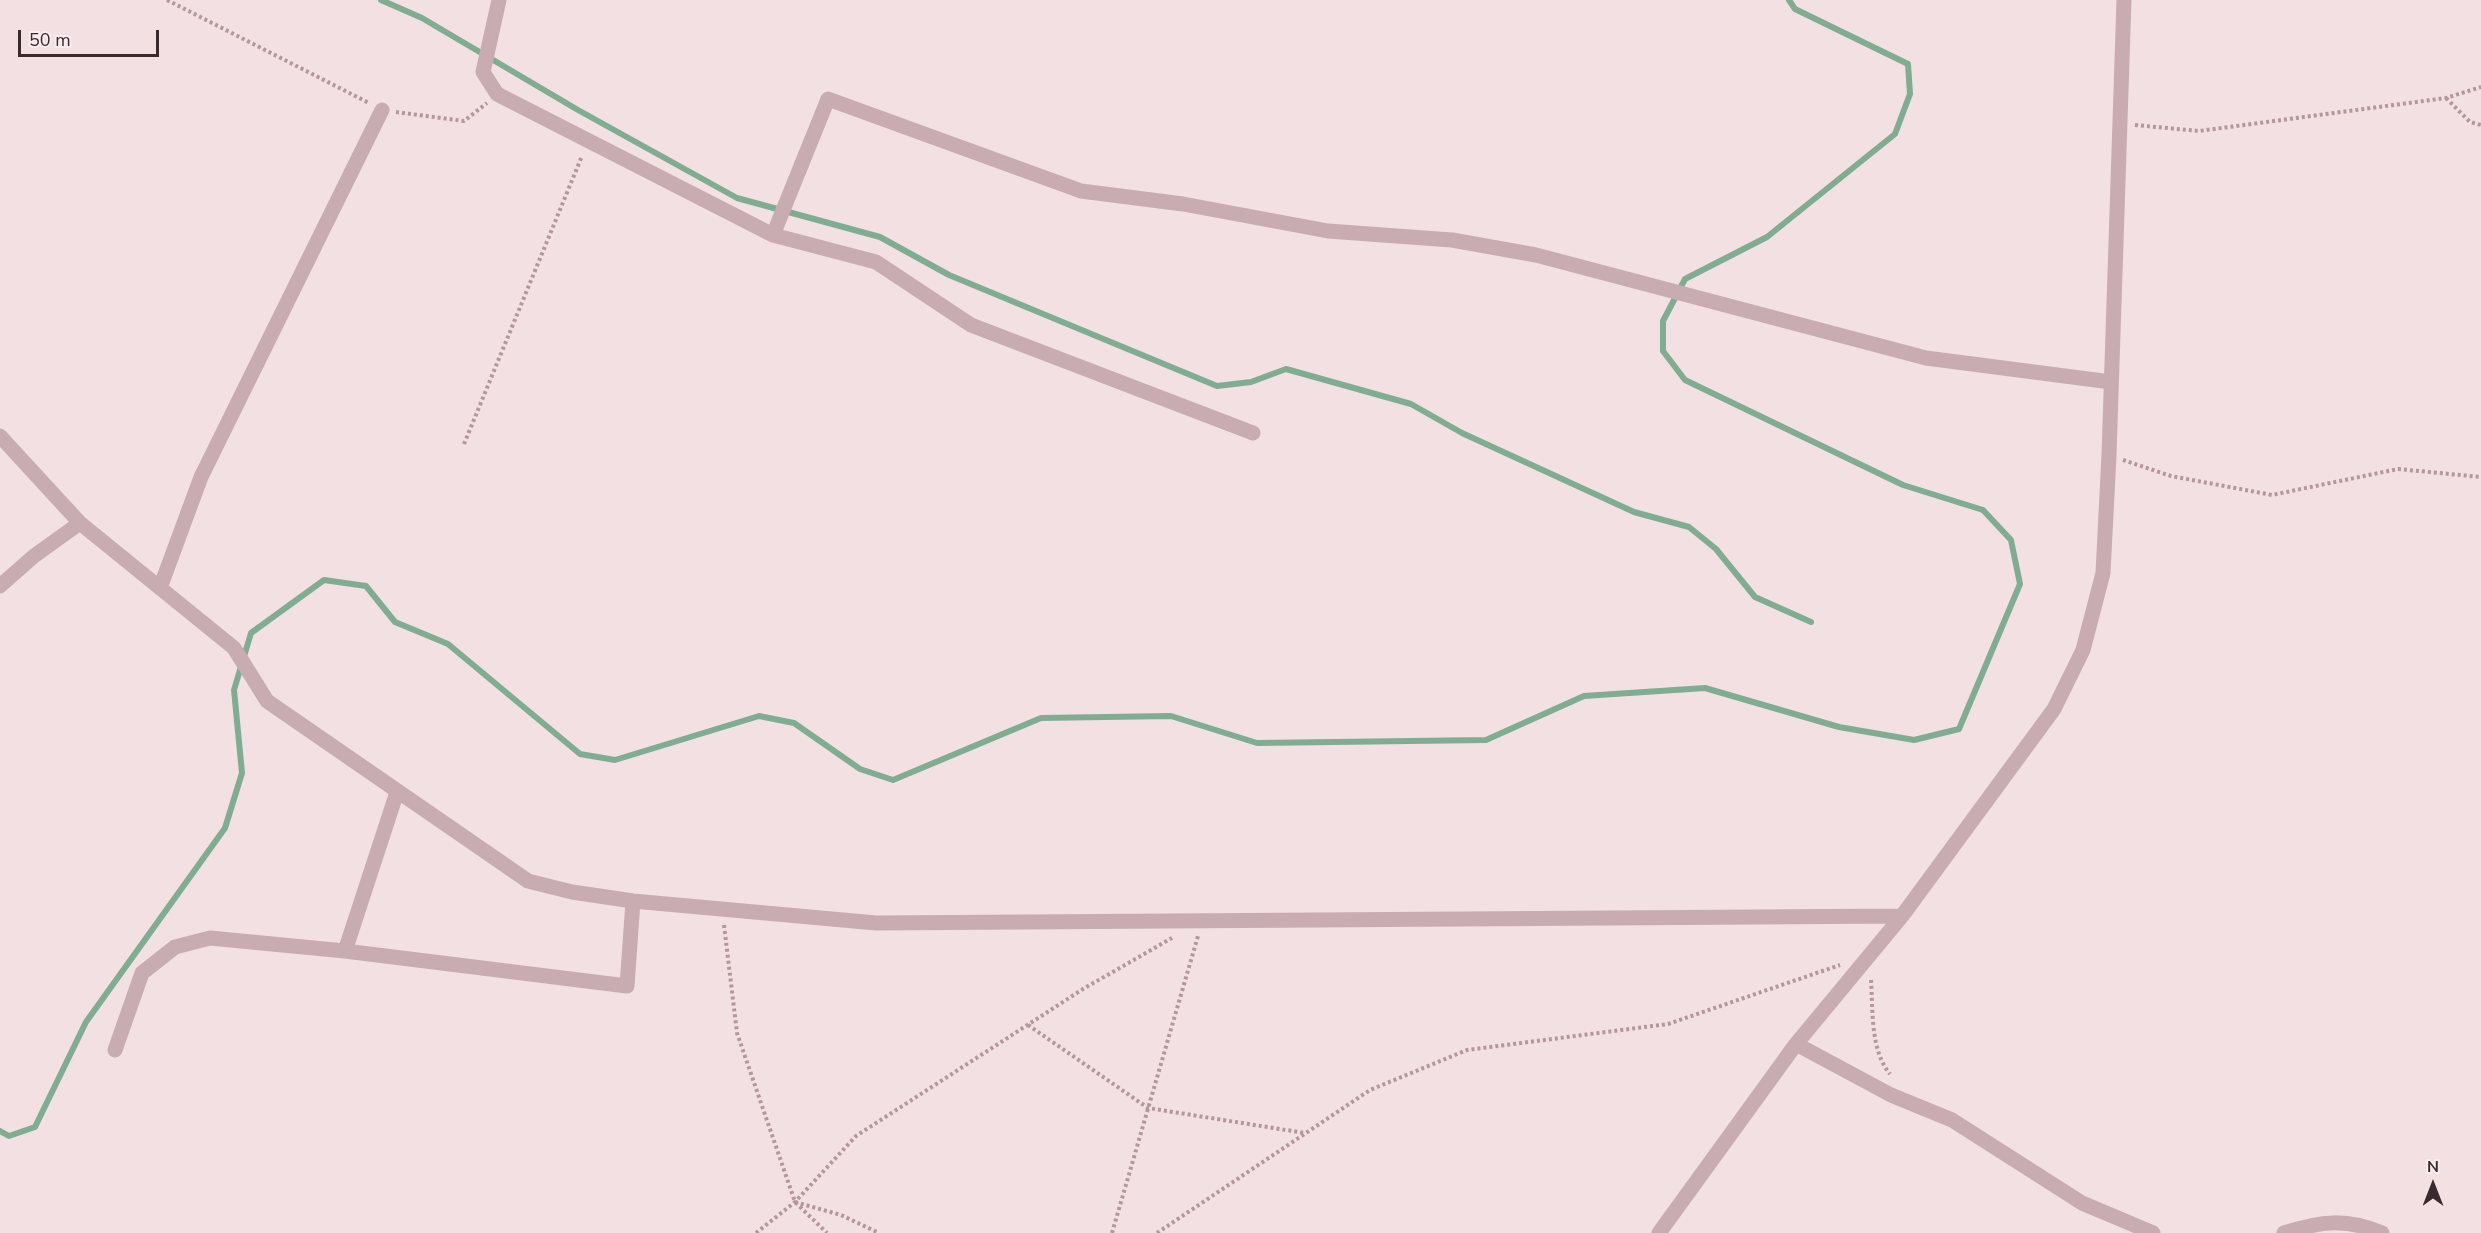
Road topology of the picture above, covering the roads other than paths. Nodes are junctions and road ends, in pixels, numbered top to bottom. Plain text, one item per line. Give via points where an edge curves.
1 (500, 0) edge
2 (2124, 0) edge
3 (382, 110) road end
4 (772, 235) junction
5 (2111, 382) junction
6 (1253, 433) dead end
7 (0, 436) edge
8 (80, 523) junction
9 (0, 586) edge
10 (160, 588) junction
11 (397, 792) junction
12 (633, 901) junction
13 (1902, 916) junction
14 (345, 951) junction
15 (1796, 1044) junction
16 (115, 1050) dead end
17 (1659, 1233) edge
18 (2153, 1233) edge
19 (2284, 1233) edge
20 (2382, 1233) edge

1 - 4 street via 483,72 497,94
2 - 5 street
3 - 10 street via 201,477
4 - 5 street via 828,99 1081,191 1183,204 1328,231 1452,240 1536,255 1926,358
4 - 6 street via 876,261 971,325
5 - 13 street via 2103,573 2083,650 2054,709
7 - 8 street
8 - 9 street
8 - 10 street
10 - 11 street via 234,648 267,701
11 - 12 street via 528,881
11 - 14 street
12 - 13 street via 876,923
12 - 14 street via 627,987
13 - 15 street
14 - 16 street via 210,938 175,947 142,973
15 - 17 street
15 - 18 street via 1890,1095 1952,1120 2082,1203
19 - 20 street via 2314,1223 2358,1223

